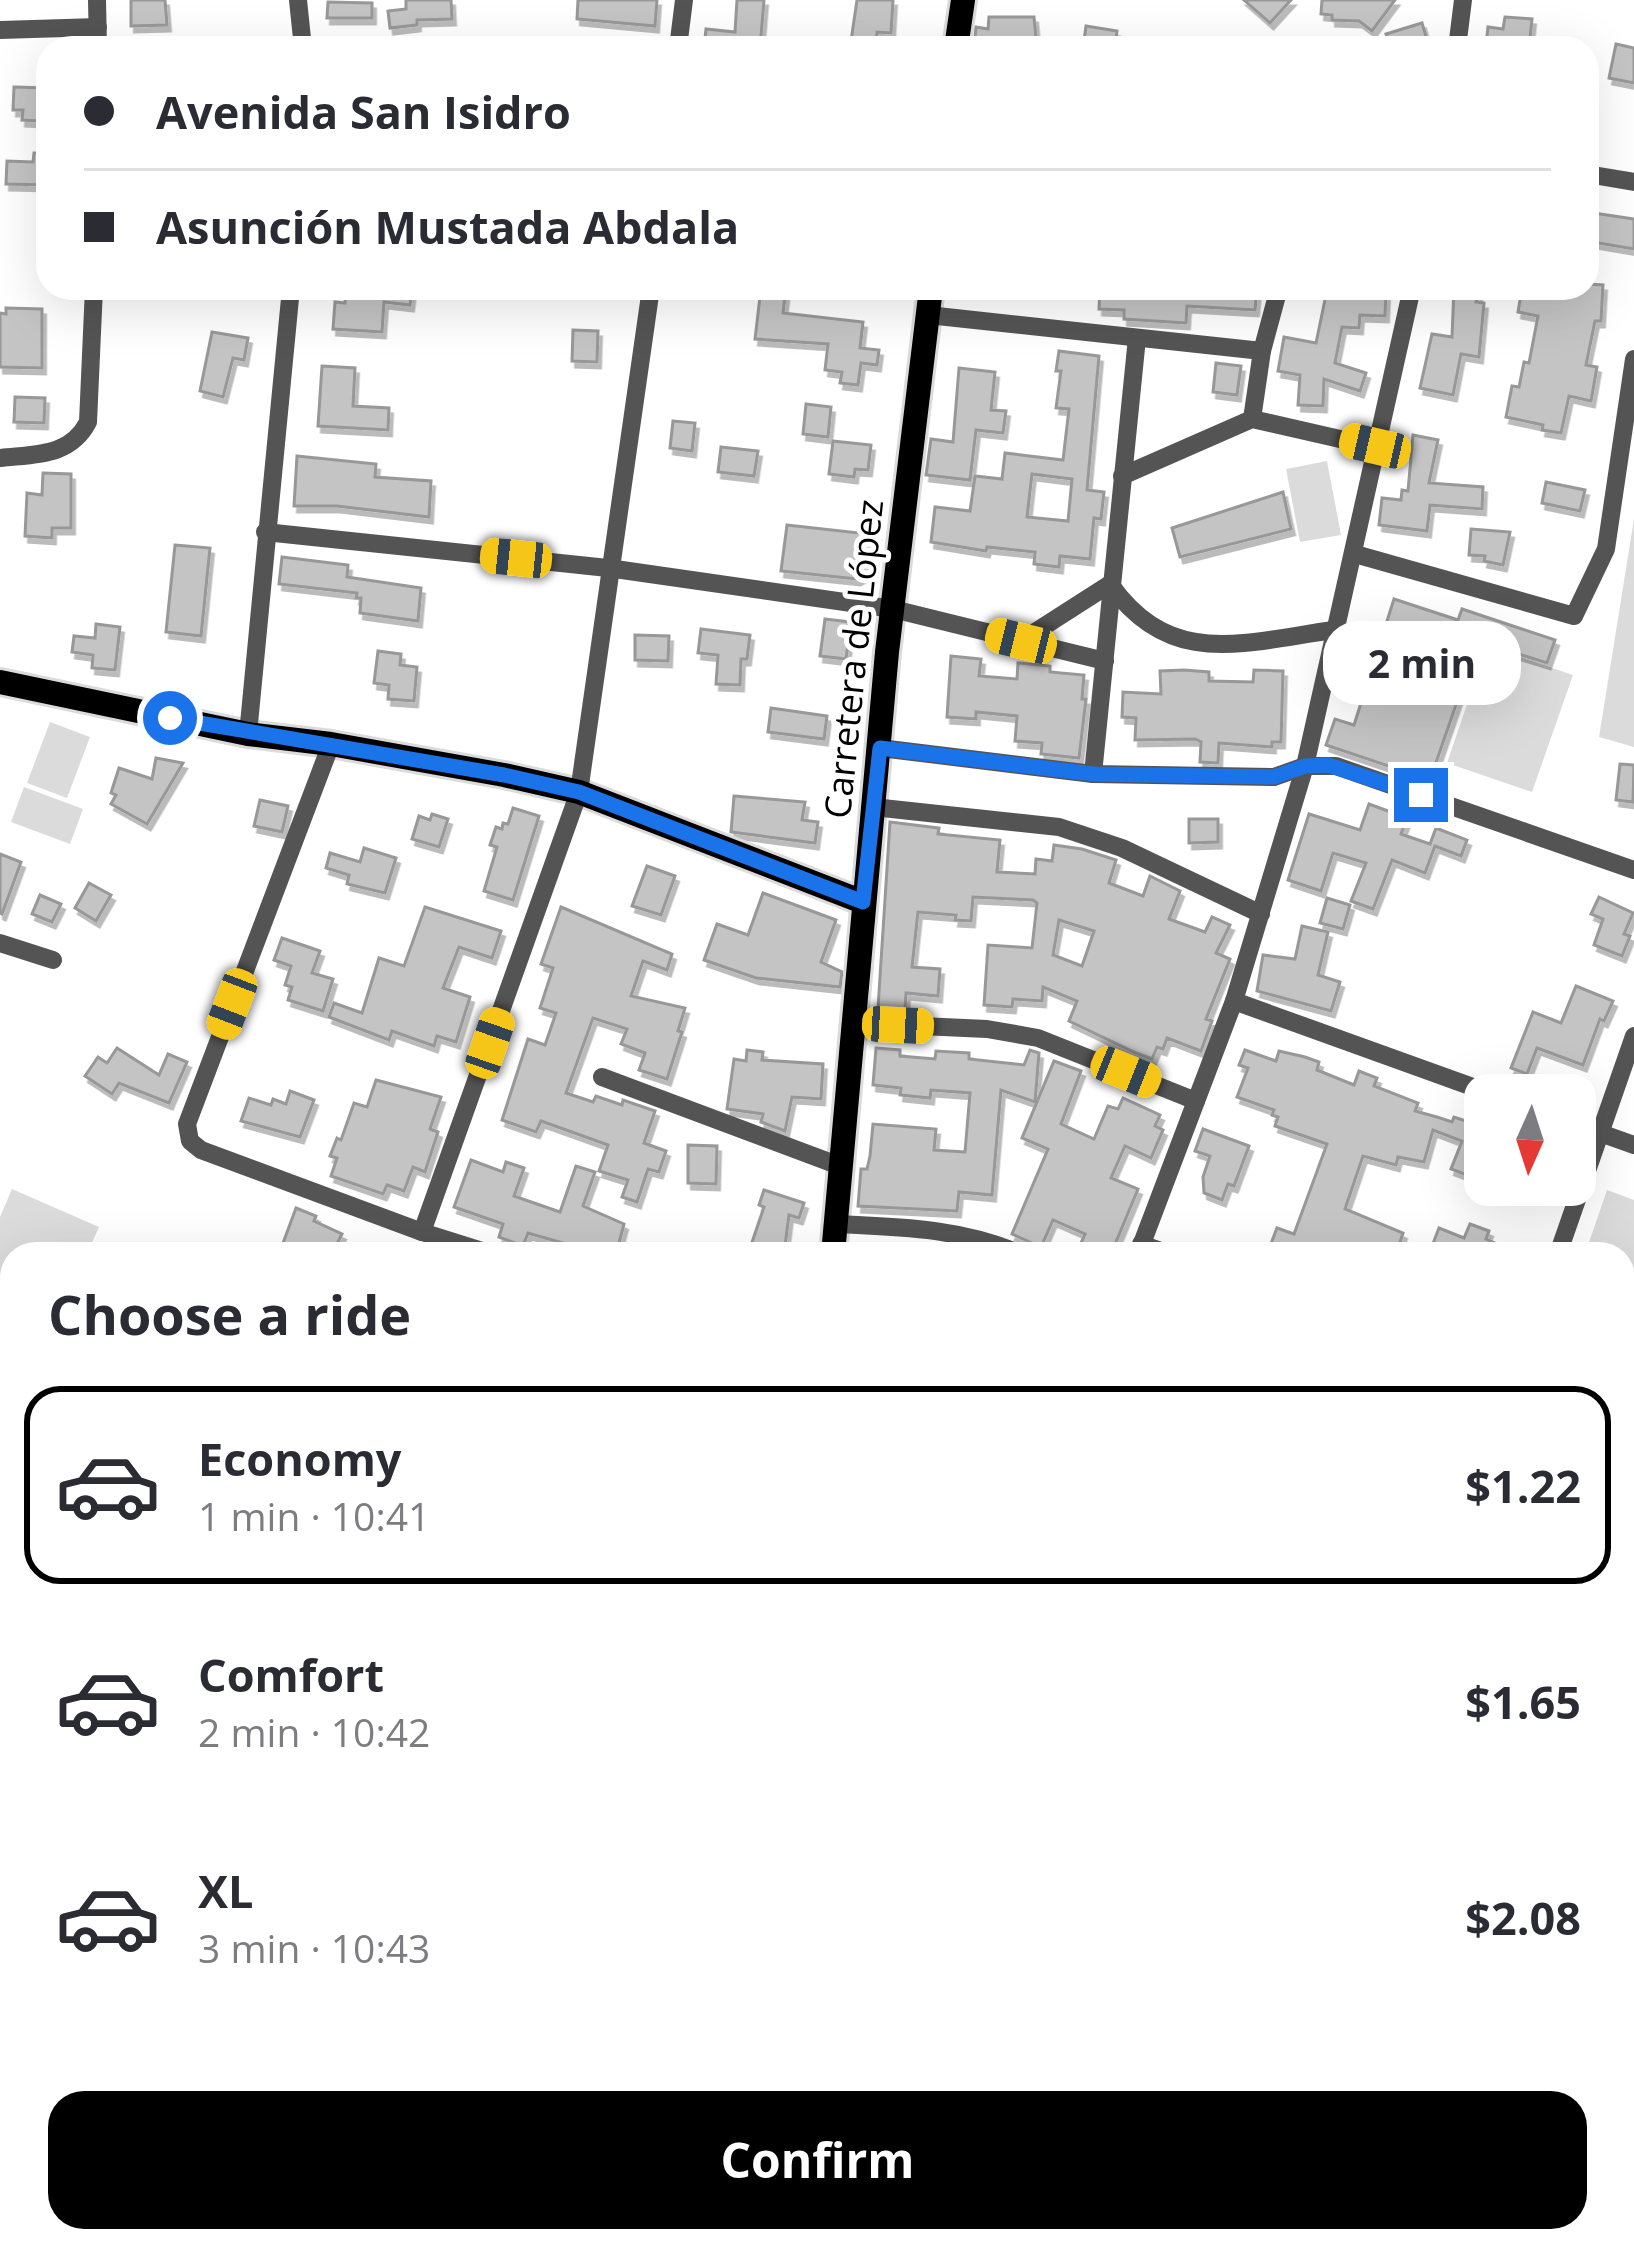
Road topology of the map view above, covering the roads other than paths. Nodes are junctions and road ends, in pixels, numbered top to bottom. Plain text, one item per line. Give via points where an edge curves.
1 (97, 0) edge
2 (298, 0) edge
3 (684, 0) edge
4 (963, 0) edge
5 (1463, 0) edge
6 (98, 27) junction
7 (0, 30) edge
8 (98, 36) edge
9 (302, 36) edge
10 (680, 36) edge
11 (958, 36) edge
12 (1458, 36) edge
13 (1599, 176) edge
14 (1634, 182) edge
15 (93, 300) edge
16 (290, 300) edge
17 (649, 300) edge
18 (930, 300) edge
19 (1276, 300) edge
20 (1409, 300) edge
21 (928, 315) junction
22 (1138, 338) junction
23 (1262, 351) junction
24 (1634, 359) edge
25 (1252, 418) junction
26 (1375, 446) junction
27 (0, 458) edge
28 (1122, 476) junction
29 (265, 532) junction
30 (1354, 554) junction
31 (608, 568) junction
32 (1110, 584) junction
33 (893, 609) junction
34 (1334, 630) junction
35 (1021, 641) junction
36 (1105, 661) junction
37 (0, 682) edge
38 (248, 734) junction
39 (331, 744) junction
40 (880, 748) junction
41 (1305, 766) junction
42 (1093, 774) junction
43 (579, 792) junction
44 (873, 807) junction
45 (1634, 870) edge
46 (863, 902) junction
47 (1261, 914) junction
48 (0, 943) edge
49 (52, 961) dead end
50 (1234, 1001) junction
51 (854, 1023) junction
52 (1634, 1036) edge
53 (602, 1077) dead end
54 (1464, 1084) edge
55 (1196, 1100) junction
56 (1596, 1131) edge
57 (1599, 1132) junction
58 (1634, 1145) edge
59 (840, 1166) junction
60 (835, 1224) junction
61 (422, 1232) junction
62 (454, 1242) edge
63 (834, 1242) edge
64 (990, 1242) edge
65 (1142, 1242) edge
66 (1562, 1242) edge

1 - 6 street
2 - 9 street
3 - 10 street
4 - 11 main road
5 - 12 street
6 - 7 street
6 - 8 street
13 - 14 street
15 - 27 street via 81,435 64,450
16 - 29 street
17 - 31 street
18 - 21 main road, Carretera de López
19 - 23 street
20 - 26 street
21 - 22 street
21 - 33 main road, Carretera de López
22 - 23 street
22 - 28 street
23 - 25 street
24 - 30 street via 1606,549 1574,616
25 - 26 street
25 - 28 street
26 - 30 street
28 - 32 street
29 - 31 street
29 - 38 street
30 - 34 street
31 - 33 street
31 - 43 street
32 - 34 street via 1147,625 1181,641
32 - 35 street
32 - 36 street
33 - 35 street
33 - 40 main road, Carretera de López
34 - 41 street
35 - 36 street
36 - 42 street
37 - 38 main road
38 - 39 main road
39 - 43 main road
39 - 61 street via 187,1124 190,1141
40 - 42 street
40 - 44 main road, Carretera de López
41 - 42 street via 1274,777
41 - 45 street via 1336,766
41 - 47 street
43 - 46 main road
43 - 61 street
44 - 46 main road, Carretera de López
44 - 47 street via 1059,827 1123,848
46 - 51 main road, Carretera de López
47 - 50 street
48 - 49 street
50 - 54 street
50 - 55 street
51 - 55 street via 1038,1037
51 - 59 main road, Carretera de López
52 - 57 street
53 - 59 street
55 - 65 street
56 - 57 street
57 - 58 street
57 - 66 street
59 - 60 main road, Carretera de López
60 - 63 main road, Carretera de López
60 - 64 street via 945,1230
61 - 62 street

